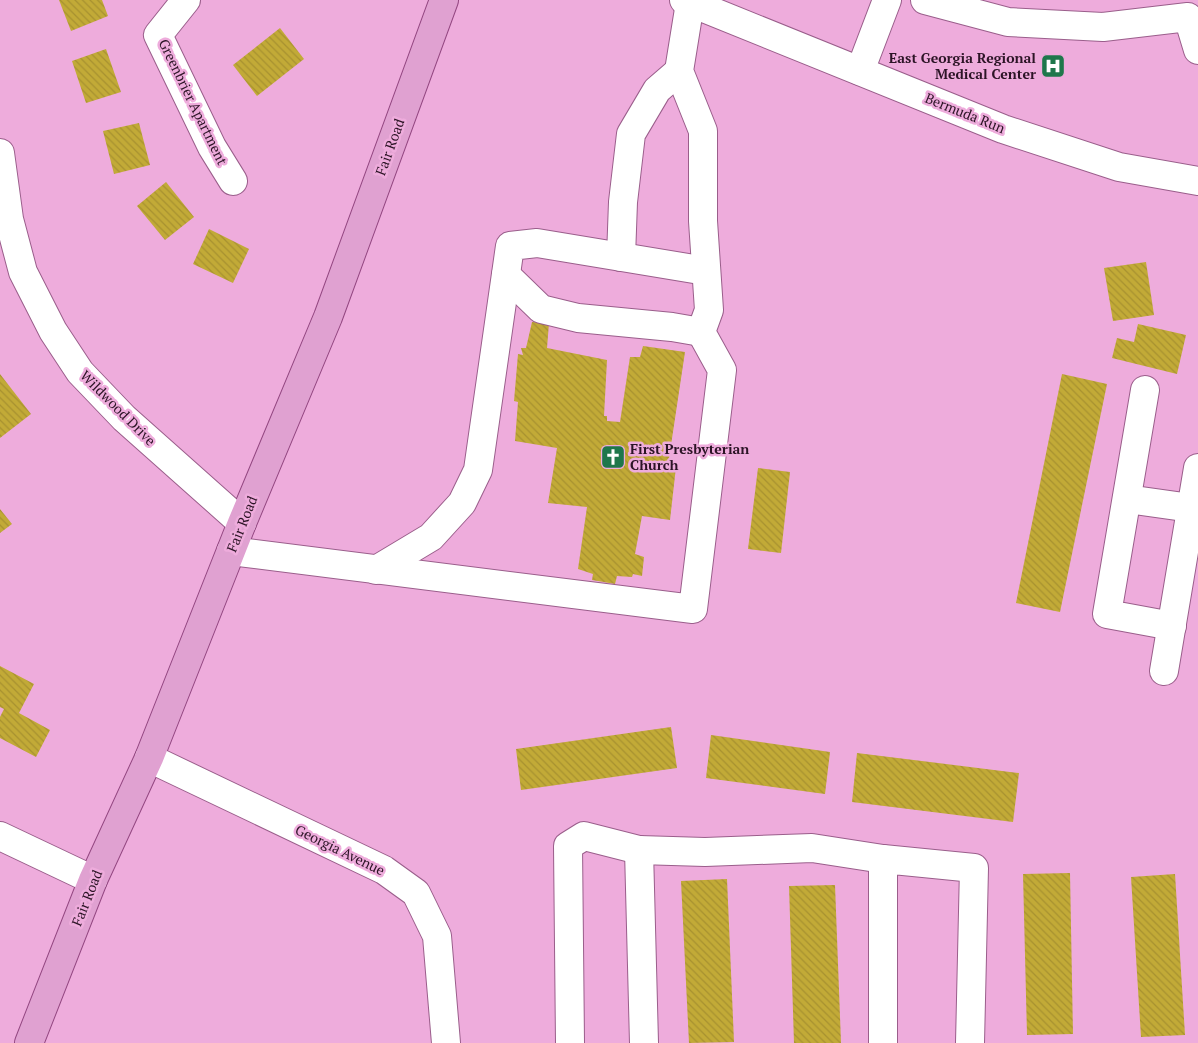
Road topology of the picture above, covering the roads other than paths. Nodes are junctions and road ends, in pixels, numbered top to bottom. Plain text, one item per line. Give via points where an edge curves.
1 (186, 0) edge
2 (444, 0) edge
3 (887, 0) edge
4 (926, 0) edge
5 (687, 1) edge
6 (1190, 11) edge
7 (1198, 50) edge
8 (679, 71) junction
9 (860, 71) junction
10 (0, 154) edge
11 (233, 181) dead end
12 (1198, 181) edge
13 (621, 257) junction
14 (706, 271) junction
15 (506, 275) junction
16 (541, 309) junction
17 (498, 332) junction
18 (700, 332) junction
19 (1144, 390) dead end
20 (1198, 468) edge
21 (1127, 499) junction
22 (1192, 508) junction
23 (242, 522) junction
24 (230, 552) junction
25 (376, 570) junction
26 (1172, 626) junction
27 (1164, 671) dead end
28 (149, 758) junction
29 (0, 836) edge
30 (639, 850) junction
31 (884, 859) junction
32 (93, 880) junction
33 (29, 1043) edge
34 (446, 1043) edge
35 (570, 1043) edge
36 (644, 1043) edge
37 (883, 1043) edge
38 (970, 1043) edge

1 - 11 street, Greenbrier Apartment via 158,35 212,147
2 - 23 main road, Fair Road via 328,317
3 - 9 street
4 - 6 street via 1008,22 1103,28
5 - 8 street
5 - 9 street, Bermuda Run
6 - 7 street
8 - 13 street via 656,90 631,134
8 - 14 street via 702,131
9 - 12 street, Bermuda Run via 1003,129 1119,167
10 - 23 street, Wildwood Drive via 9,218 23,272 53,331 80,372 124,418
13 - 14 street
13 - 15 street via 537,243 510,246
14 - 18 street via 709,310
15 - 16 street
15 - 17 street
16 - 17 street
16 - 18 street via 578,318
17 - 25 street via 478,470 462,503 431,537
18 - 25 street via 722,370 692,609
19 - 21 street
20 - 22 street
21 - 22 street
21 - 26 street via 1107,614
22 - 26 street
23 - 24 main road, Fair Road
24 - 25 street
24 - 28 main road, Fair Road
26 - 27 street
28 - 32 main road, Fair Road
28 - 34 street, Georgia Avenue via 384,870 416,893 436,936
29 - 32 street
30 - 31 street via 704,852 812,848
30 - 35 street via 584,836 568,846
30 - 36 street
31 - 37 street
31 - 38 street via 974,868
32 - 33 main road, Fair Road

